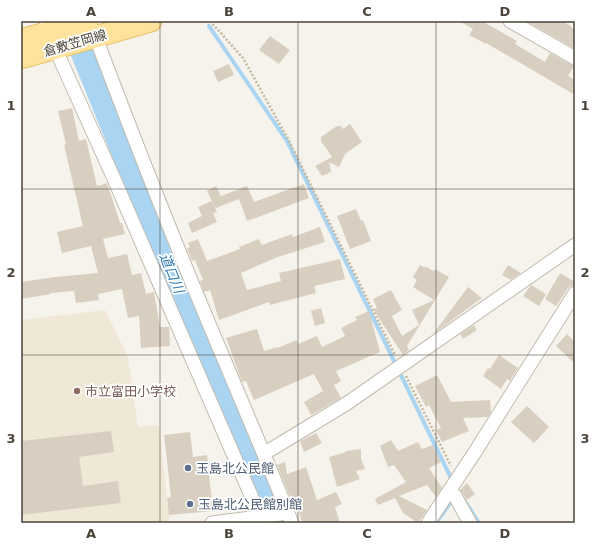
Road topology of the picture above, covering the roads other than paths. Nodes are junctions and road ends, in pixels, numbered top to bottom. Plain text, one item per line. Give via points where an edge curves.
1 (151, 21) edge
2 (510, 21) edge
3 (91, 26) edge
4 (50, 34) edge
5 (21, 40) edge
6 (21, 58) edge
7 (575, 58) edge
8 (575, 245) edge
9 (575, 293) edge
10 (265, 453) junction
11 (449, 491) junction
12 (289, 516) edge
13 (262, 519) edge
14 (212, 523) edge
15 (428, 523) edge
16 (470, 523) edge

1 - 3 main road, 倉敷笠岡線
2 - 7 street
3 - 4 main road, 倉敷笠岡線
3 - 10 street via 143,161
4 - 5 main road, 倉敷笠岡線
4 - 6 main road, 倉敷笠岡線
4 - 13 street
8 - 10 street via 346,404
9 - 11 street
10 - 12 street
11 - 15 street
11 - 16 street via 455,496
12 - 13 street
13 - 14 street

